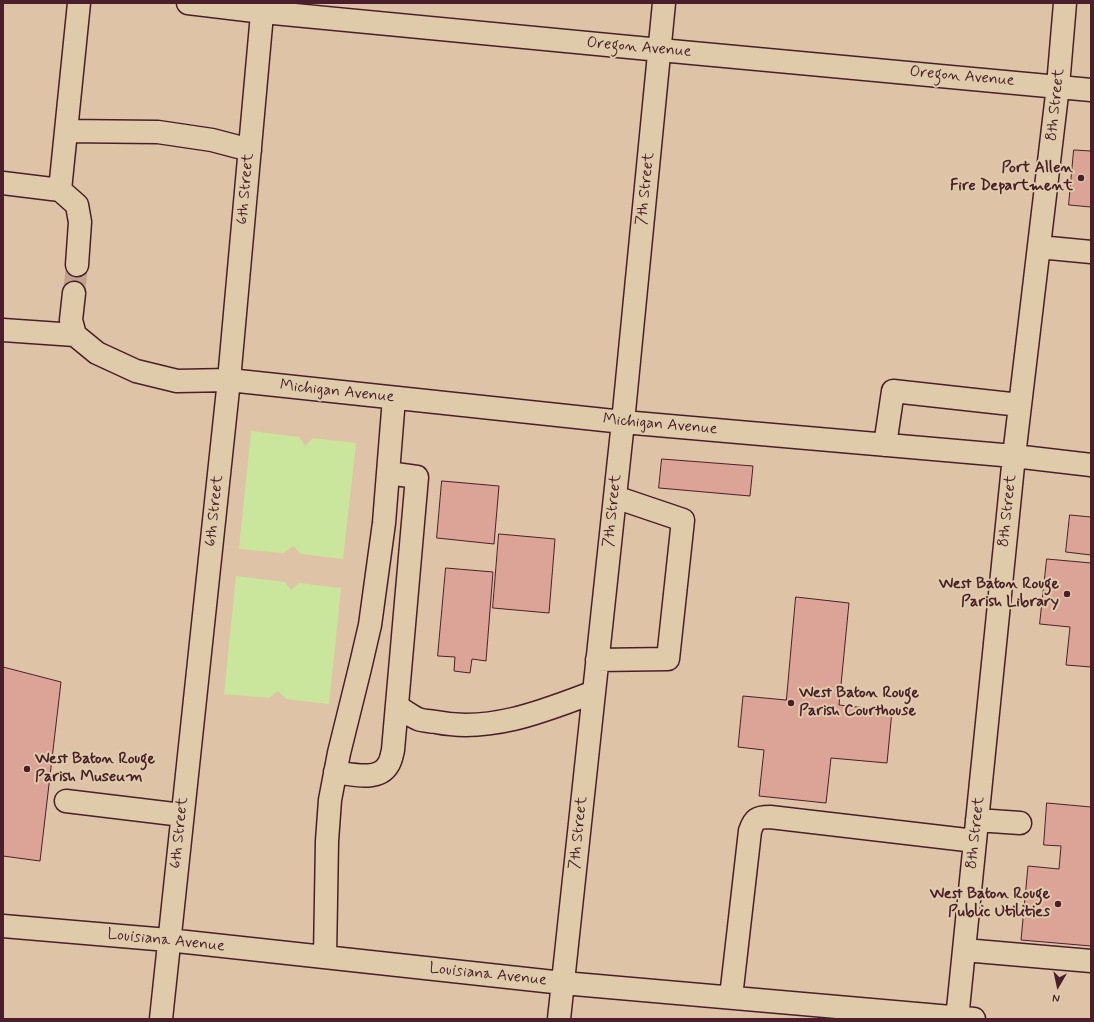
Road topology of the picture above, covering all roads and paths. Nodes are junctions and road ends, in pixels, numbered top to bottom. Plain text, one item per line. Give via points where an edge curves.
1 (79, 3) edge
2 (188, 3) edge
3 (664, 3) edge
4 (1066, 3) edge
5 (263, 7) edge
6 (660, 50) junction
7 (1058, 86) junction
8 (1091, 90) edge
9 (66, 131) junction
10 (250, 150) junction
11 (3, 183) edge
12 (60, 190) junction
13 (1039, 247) junction
14 (1091, 252) edge
15 (77, 265) tunnel mouth
16 (74, 292) tunnel mouth
17 (3, 330) edge
18 (75, 335) junction
19 (229, 380) junction
20 (394, 398) junction
21 (1020, 405) junction
22 (623, 422) junction
23 (885, 445) junction
24 (1014, 456) junction
25 (1091, 465) edge
26 (388, 473) junction
27 (615, 497) junction
28 (598, 660) junction
29 (594, 692) junction
30 (397, 706) junction
31 (335, 772) junction
32 (66, 801) dead end
33 (182, 815) junction
34 (977, 820) junction
35 (1020, 823) dead end
36 (975, 841) junction
37 (3, 926) edge
38 (168, 940) junction
39 (964, 950) junction
40 (325, 957) junction
41 (1091, 961) edge
42 (563, 983) junction
43 (731, 997) junction
44 (787, 1011) edge
45 (963, 1018) edge
46 (160, 1019) edge
47 (559, 1019) edge

1 - 9 street
2 - 5 street, Oregon Avenue
3 - 6 street, 7th Street
4 - 7 street, 8th Street
5 - 6 street, Oregon Avenue
5 - 10 street, 6th Street
6 - 7 street, Oregon Avenue
6 - 22 street, 7th Street
7 - 8 street, Oregon Avenue
7 - 13 street, 8th Street
9 - 10 street via 158,132 212,140
9 - 12 street
10 - 19 street, 6th Street
11 - 12 street
12 - 15 street via 77,205 80,222
13 - 14 street
13 - 21 street, 8th Street
16 - 18 street via 71,320
17 - 18 street
18 - 19 street, Michigan Avenue via 97,353 136,371 177,381
19 - 20 street, Michigan Avenue
19 - 33 street, 6th Street
20 - 22 street, Michigan Avenue
20 - 26 street
21 - 23 street via 893,391
21 - 24 street, 8th Street
22 - 23 street, Michigan Avenue
22 - 27 street, 7th Street
23 - 24 street, Michigan Avenue
24 - 25 street, Michigan Avenue
24 - 34 street, 8th Street
26 - 30 street via 416,477
26 - 31 street via 370,625
27 - 28 street, 7th Street
27 - 28 street via 683,520 668,659
28 - 29 street, 7th Street
29 - 30 street via 542,712 475,725 446,724 418,719
29 - 42 street, 7th Street
30 - 31 street via 393,750 388,765 379,773 367,776
31 - 40 street via 327,841
32 - 33 street
33 - 38 street, 6th Street
34 - 35 street
34 - 36 street, 8th Street
36 - 39 street, 8th Street
36 - 43 street via 760,817 752,823 750,831
37 - 38 street, Louisiana Avenue
38 - 40 street, Louisiana Avenue
38 - 46 street, 6th Street
39 - 41 street
39 - 45 street, 8th Street
40 - 42 street, Louisiana Avenue
42 - 43 street, Louisiana Avenue
42 - 47 street, 7th Street
43 - 44 street, Louisiana Avenue
44 - 45 street, Louisiana Avenue

